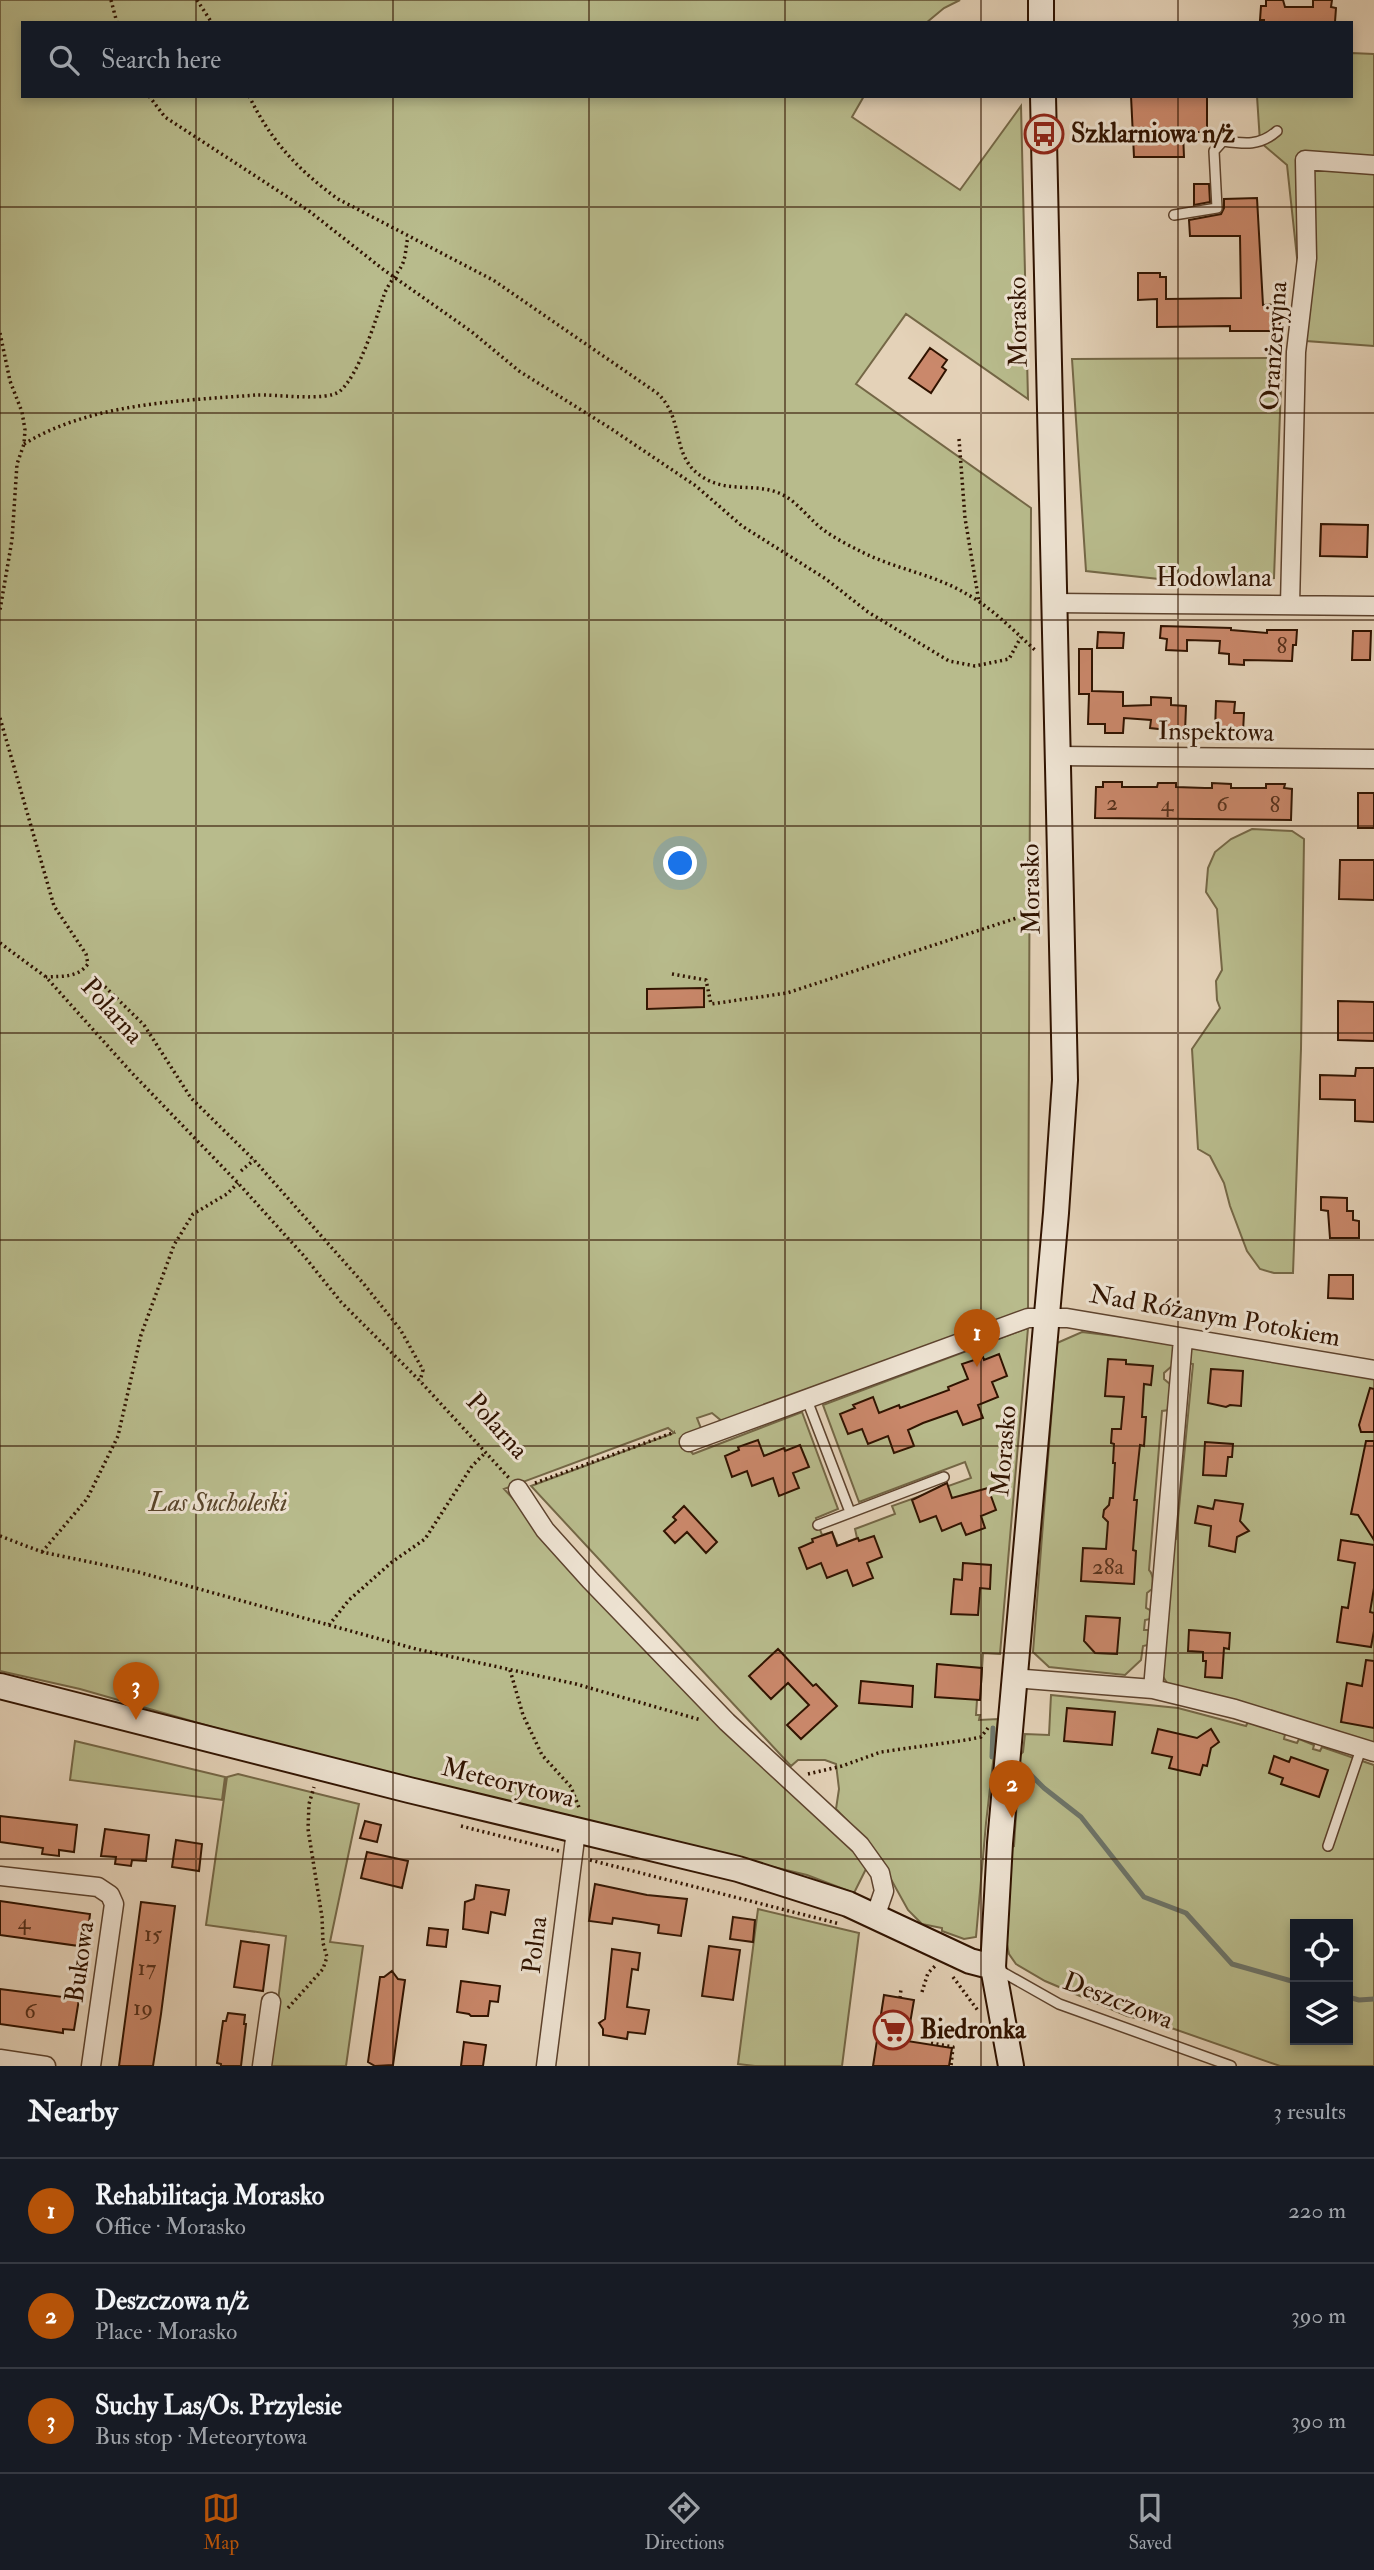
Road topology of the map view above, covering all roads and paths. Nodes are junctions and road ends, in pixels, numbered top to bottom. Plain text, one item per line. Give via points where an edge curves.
1 (111, 0) edge
2 (197, 0) edge
3 (1041, 0) edge
4 (116, 21) edge
5 (211, 21) edge
6 (1041, 21) edge
7 (151, 98) edge
8 (250, 98) edge
9 (1043, 98) edge
10 (1277, 131) dead end
11 (1374, 165) edge
12 (1174, 215) dead end
13 (408, 237) junction
14 (394, 277) junction
15 (0, 333) edge
16 (960, 439) dead end
17 (24, 444) junction
18 (979, 602) junction
19 (1054, 603) junction
20 (1290, 605) junction
21 (1374, 606) edge
22 (0, 610) edge
23 (1021, 637) junction
24 (1055, 668) junction
25 (0, 718) edge
26 (1057, 756) junction
27 (1374, 759) edge
28 (1029, 914) dead end
29 (0, 943) edge
30 (672, 974) dead end
31 (93, 975) dead end
32 (46, 977) junction
33 (254, 1160) junction
34 (241, 1171) dead end
35 (238, 1183) junction
36 (1046, 1316) junction
37 (1182, 1339) junction
38 (1374, 1370) edge
39 (420, 1381) junction
40 (807, 1400) junction
41 (689, 1442) joint
42 (486, 1452) junction
43 (944, 1477) dead end
44 (518, 1489) junction
45 (850, 1512) junction
46 (818, 1525) dead end
47 (0, 1536) edge
48 (42, 1552) junction
49 (329, 1625) junction
50 (510, 1670) junction
51 (1013, 1678) junction
52 (0, 1686) edge
53 (1153, 1689) junction
54 (727, 1721) junction
55 (989, 1726) dead end
56 (1367, 1751) edge
57 (790, 1778) junction
58 (317, 1779) dead end
59 (576, 1830) junction
60 (1328, 1846) dead end
61 (0, 1876) edge
62 (874, 1917) junction
63 (937, 1965) dead end
64 (993, 1967) junction
65 (951, 1972) dead end
66 (901, 1989) dead end
67 (922, 1992) dead end
68 (900, 1998) dead end
69 (271, 2002) dead end
70 (982, 2016) dead end
71 (267, 2032) junction
72 (931, 2043) dead end
73 (0, 2059) edge
74 (46, 2066) edge
75 (91, 2066) edge
76 (262, 2066) edge
77 (546, 2066) edge
78 (951, 2066) edge
79 (1011, 2066) edge
80 (1231, 2066) edge

1 - 4 path
2 - 5 path
3 - 6 street
7 - 14 path via 165,117 309,211
8 - 13 path via 284,153 318,185
9 - 19 street, Morasko
10 - 12 lane via 1250,145 1223,141 1214,152 1217,208
11 - 20 street, Oranżeryjna via 1305,160 1307,258 1296,352
13 - 14 path via 403,262
13 - 18 path via 493,280 667,401 683,456 704,478 734,488 764,487 786,496 825,531 863,553 947,584
14 - 17 path via 358,367 340,392 190,400 119,410 65,424
14 - 23 path via 519,370 696,486 742,526 949,661 975,666 1009,659
15 - 17 path via 22,412
16 - 18 path via 965,518
17 - 22 path via 17,464 12,540
18 - 23 path
19 - 20 street, Hodowlana
19 - 24 street, Morasko
20 - 21 street, Hodowlana
23 - 24 path
24 - 26 street, Morasko
25 - 32 path via 54,906 88,964 75,975
26 - 27 street, Inspektowa
26 - 36 street, Morasko via 1065,1080
28 - 30 path via 788,993 748,1000 710,1004 706,980
29 - 32 path, Polarna
31 - 33 path via 145,1025 191,1098
32 - 35 path, Polarna
33 - 34 path
33 - 39 path via 400,1329 423,1370
35 - 39 path, Polarna via 341,1302
35 - 48 path via 193,1214 174,1245 141,1335 118,1436 87,1499
36 - 37 street, Nad Różanym Potokiem
36 - 40 street via 1028,1318
36 - 51 street, Morasko
37 - 38 street, Nad Różanym Potokiem
37 - 53 street
39 - 42 path, Polarna
40 - 41 street
40 - 45 lane
41 - 44 path via 677,1432 669,1432
42 - 44 path, Polarna
42 - 49 path via 425,1539 349,1600
43 - 45 lane
44 - 54 street, Polarna via 545,1530 590,1580
45 - 46 lane
47 - 48 path
48 - 49 path via 138,1572
49 - 50 path
50 - 54 path via 576,1684 690,1719
50 - 59 path via 523,1716 542,1755 571,1787 581,1814
51 - 53 street
51 - 64 street, Morasko
52 - 59 street, Meteorytowa
53 - 56 street via 1235,1709
54 - 57 street, Polarna
55 - 57 path via 981,1737 881,1752
56 - 60 lane
57 - 62 street, Polarna via 860,1845 880,1873 884,1891
58 - 71 path via 308,1829 327,1957 323,1969
59 - 62 street, Meteorytowa via 751,1873 848,1903
59 - 77 street, Polna
61 - 75 street, Bukowa via 98,1887 110,1895 114,1905
62 - 64 street, Meteorytowa
63 - 67 path via 928,1973
64 - 79 street, Morasko
64 - 80 lane, Deszczowa via 1059,2004
65 - 70 path
66 - 68 path
69 - 71 street
71 - 76 street
72 - 78 path via 953,2047
73 - 74 street

